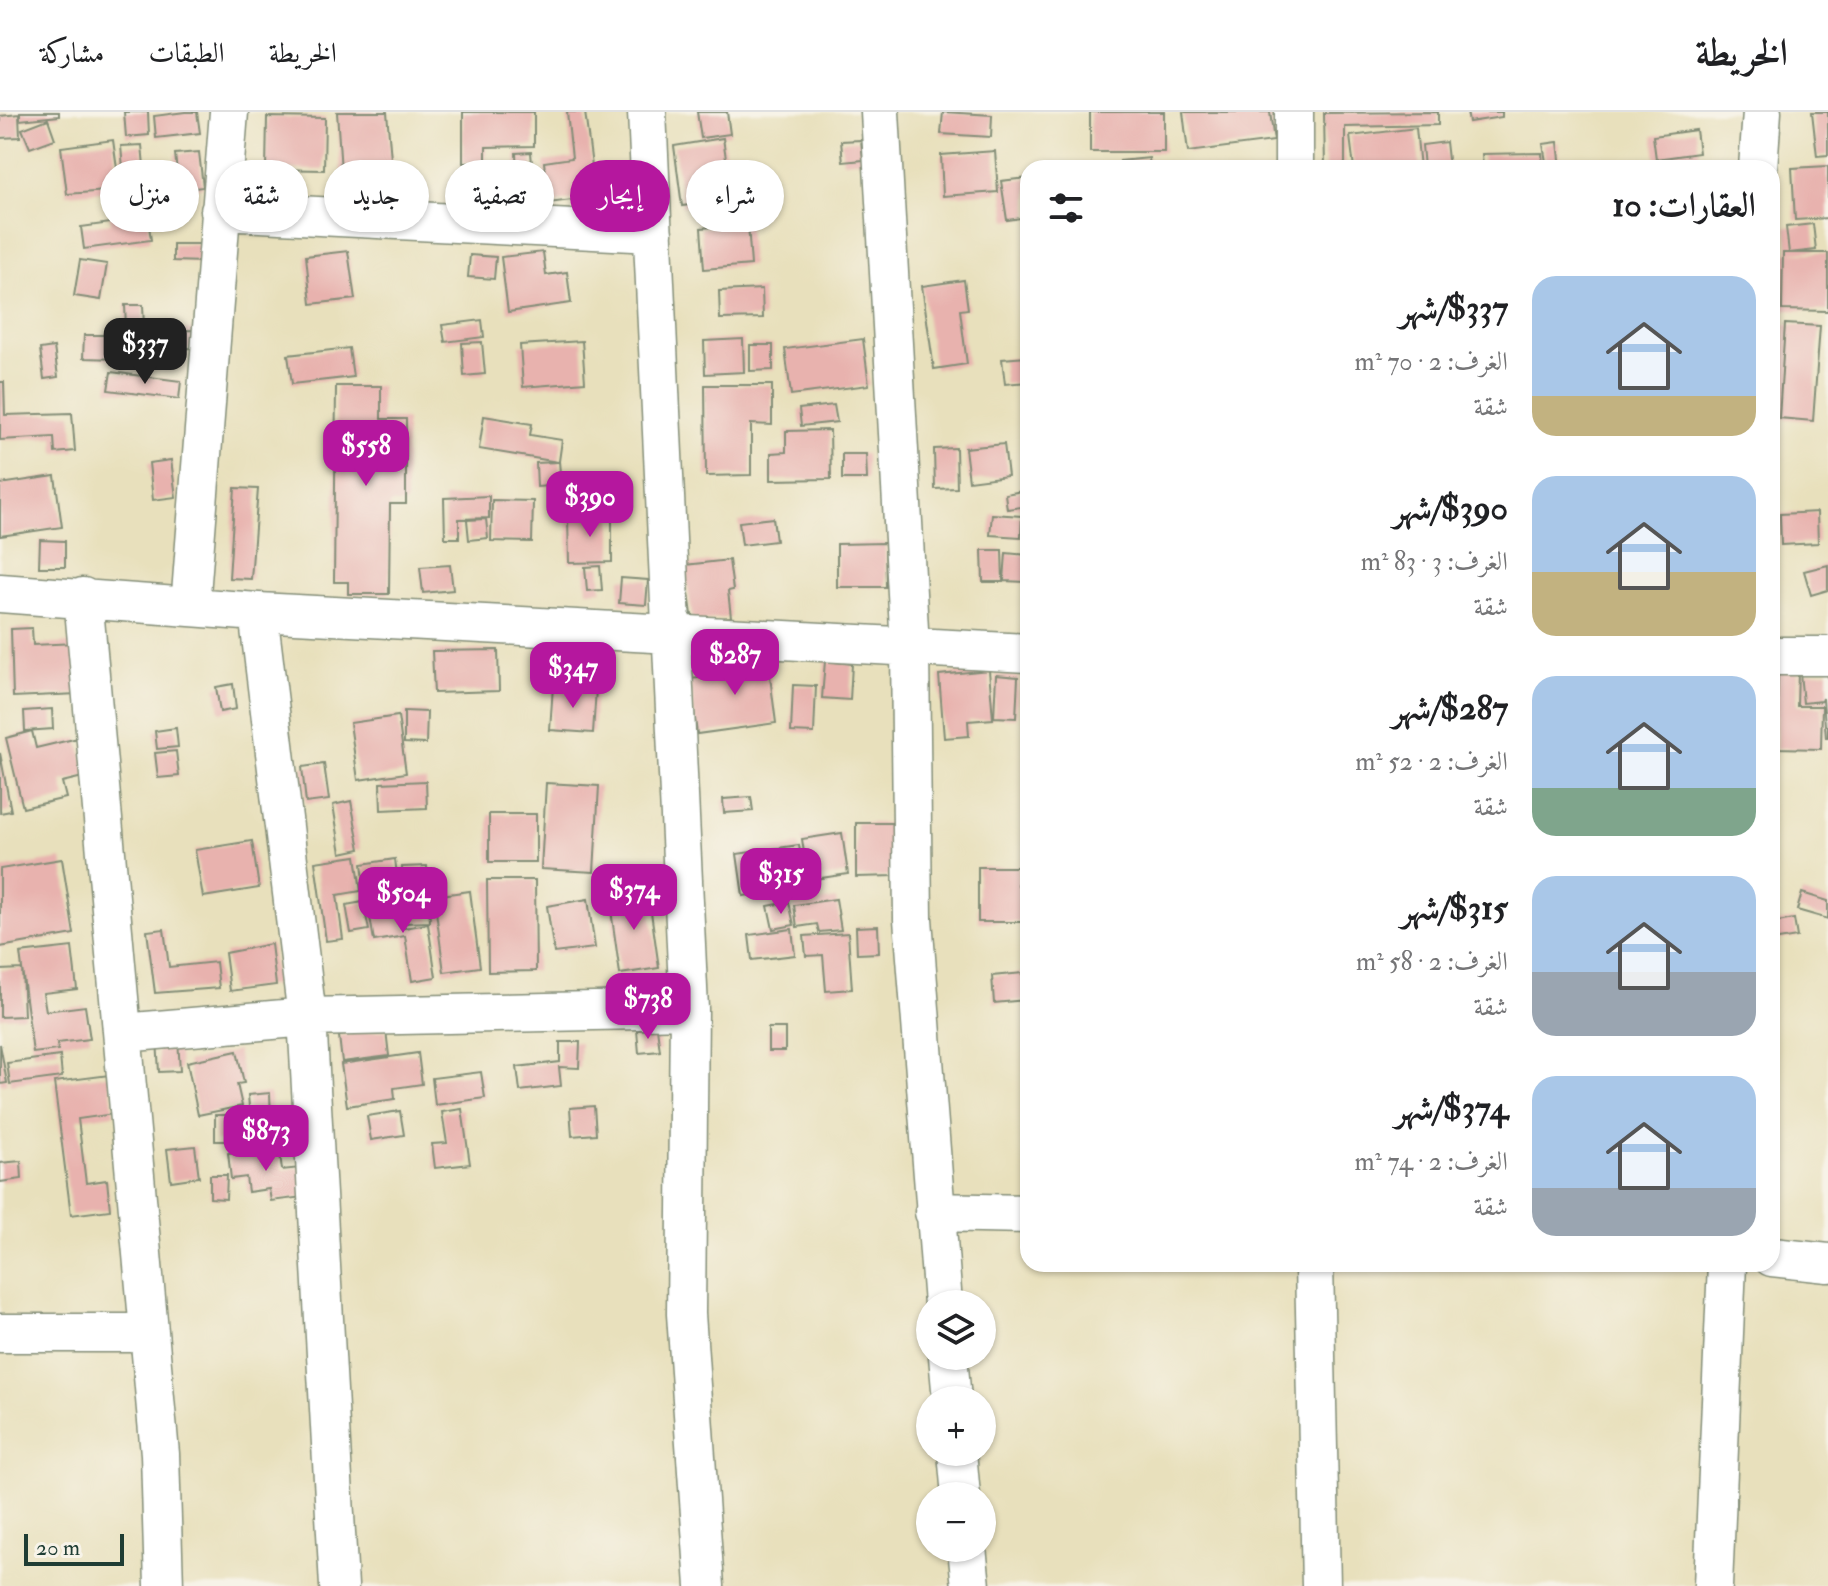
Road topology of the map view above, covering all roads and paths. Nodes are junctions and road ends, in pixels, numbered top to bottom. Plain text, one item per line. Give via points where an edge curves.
1 (229, 112) edge
2 (647, 112) edge
3 (880, 112) edge
4 (1294, 112) edge
5 (1762, 112) edge
6 (225, 160) edge
7 (1294, 160) edge
8 (1759, 160) edge
9 (308, 215) edge
10 (218, 232) edge
11 (653, 233) junction
12 (0, 593) edge
13 (83, 597) junction
14 (190, 607) junction
15 (258, 612) junction
16 (671, 633) junction
17 (910, 647) junction
18 (1020, 653) edge
19 (1780, 656) edge
20 (1828, 656) edge
21 (689, 1009) junction
22 (307, 1017) junction
23 (123, 1033) junction
24 (934, 1212) junction
25 (1020, 1214) edge
26 (1780, 1258) edge
27 (1828, 1263) edge
28 (1314, 1272) edge
29 (1727, 1272) edge
30 (942, 1290) edge
31 (0, 1333) edge
32 (147, 1333) junction
33 (968, 1562) edge
34 (164, 1586) edge
35 (339, 1586) edge
36 (705, 1586) edge
37 (971, 1586) edge
38 (1321, 1586) edge
39 (1713, 1586) edge

1 - 6 street
2 - 11 street
3 - 17 street
4 - 7 street
5 - 8 street
9 - 11 street
10 - 14 street
11 - 16 street
12 - 13 street
13 - 14 street
13 - 23 street
14 - 15 street
15 - 16 street
15 - 22 street
16 - 17 street
16 - 21 street
17 - 18 street
17 - 24 street via 913,919
19 - 20 street
21 - 22 street
21 - 36 street via 686,1314
22 - 23 street
22 - 35 street
23 - 32 street
24 - 25 street
24 - 30 street
26 - 27 street
28 - 38 street
29 - 39 street
31 - 32 street
32 - 34 street via 160,1454
33 - 37 street

